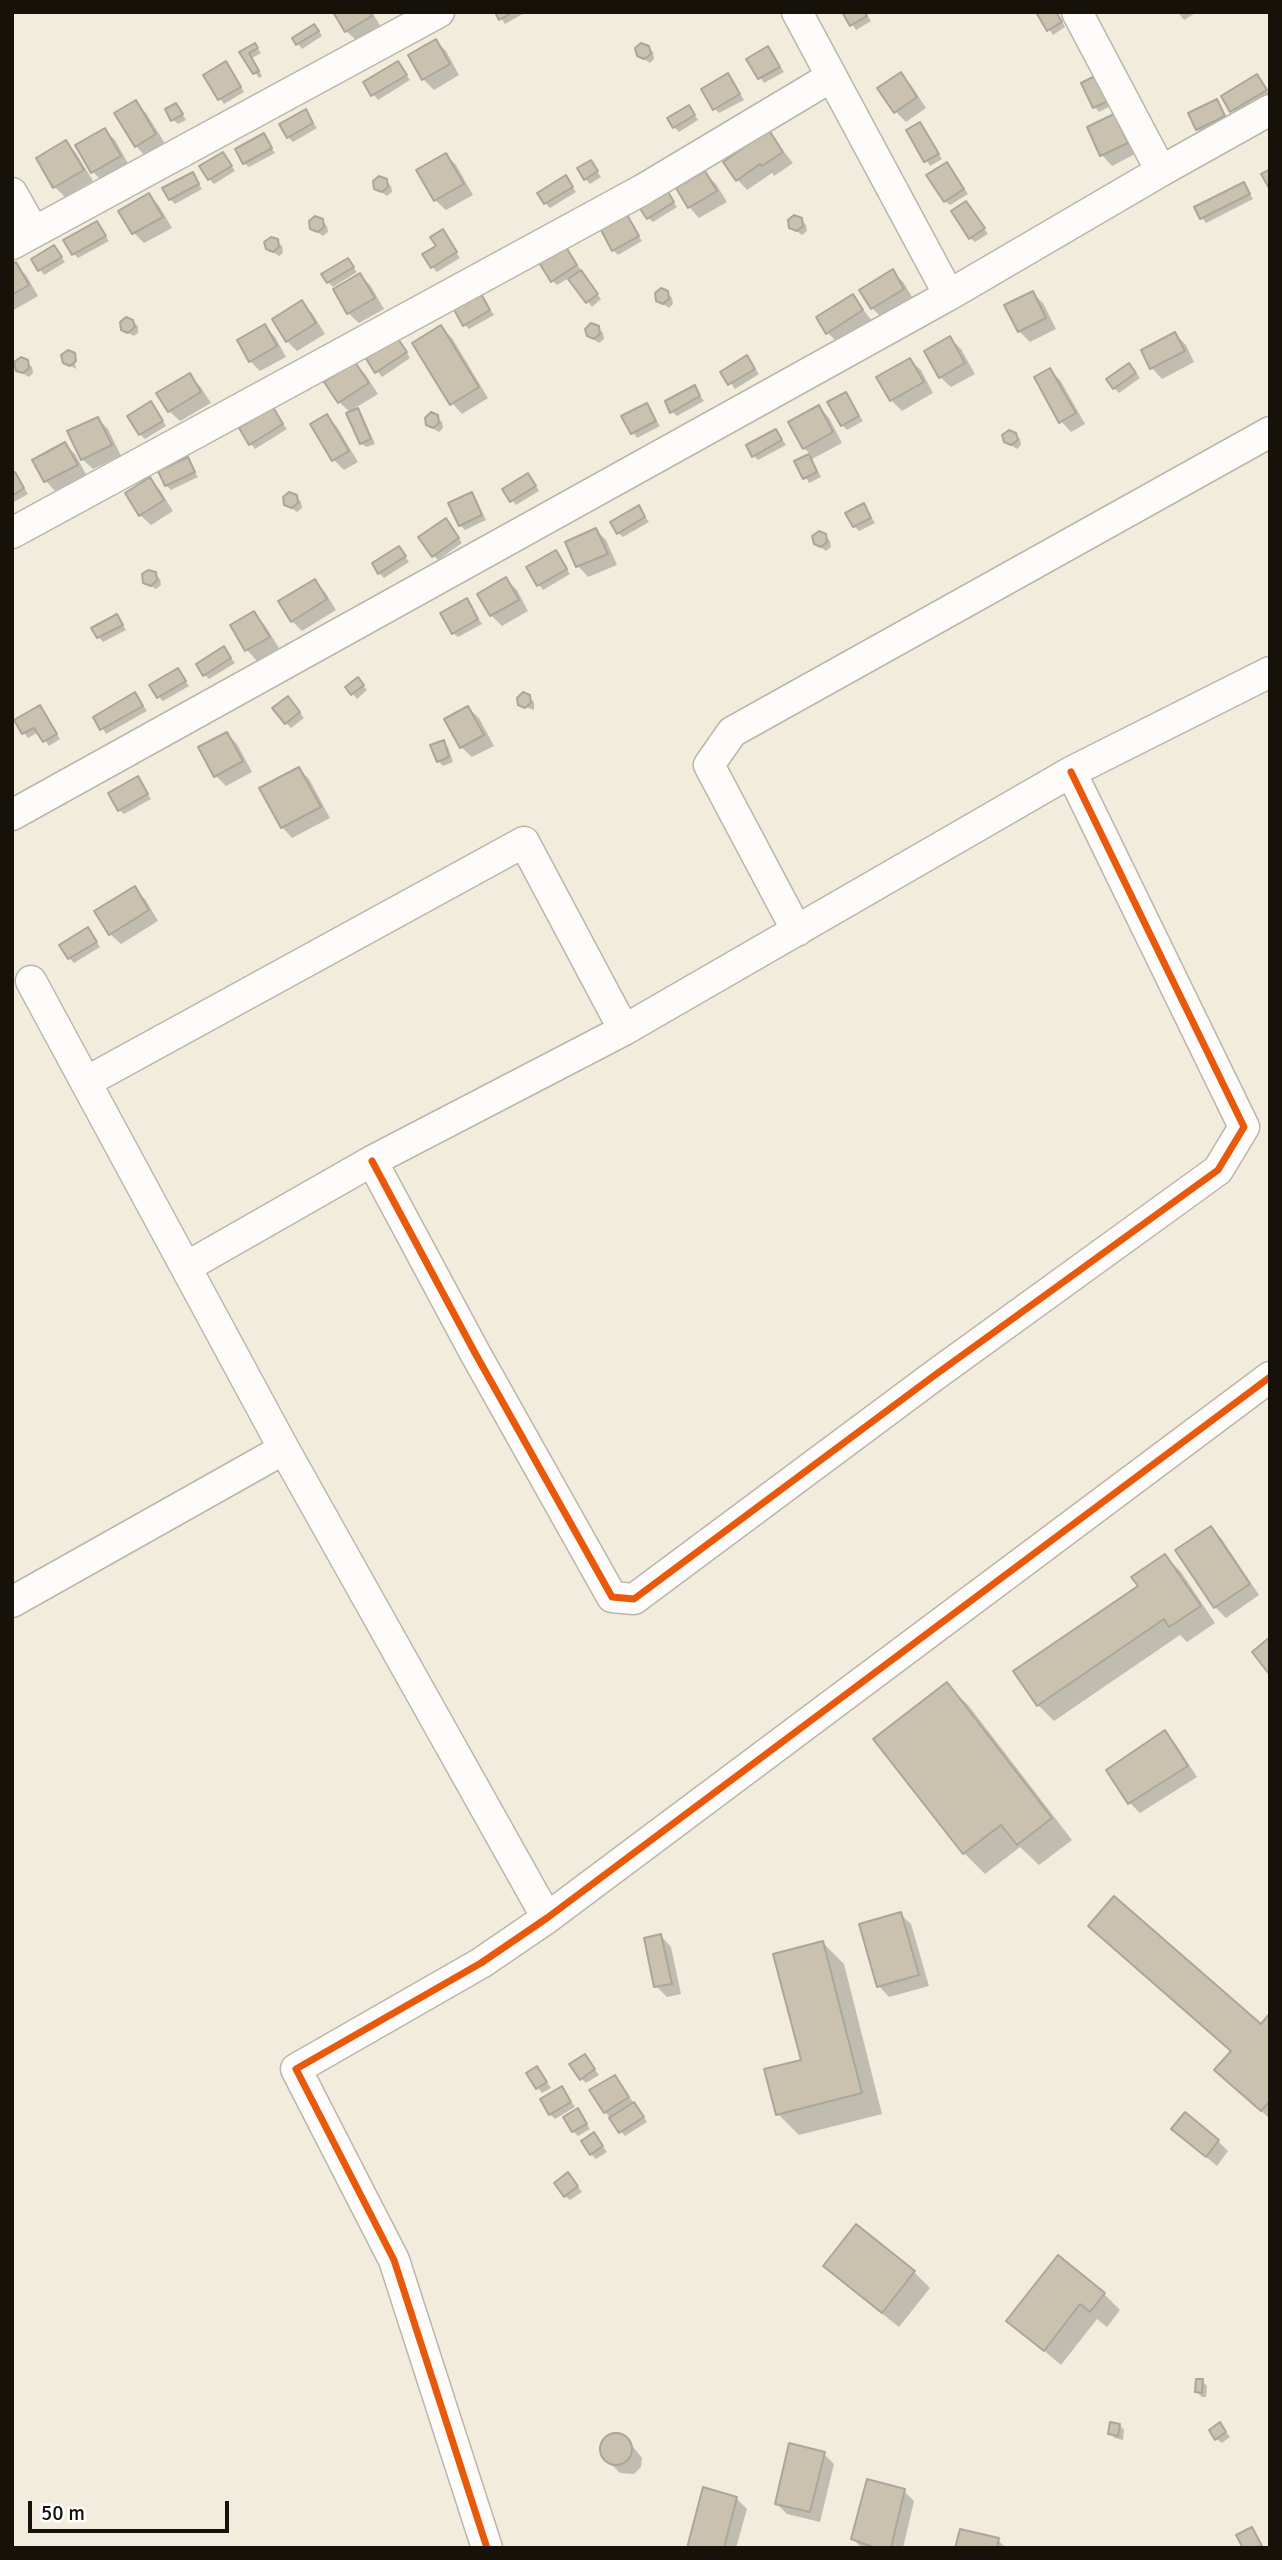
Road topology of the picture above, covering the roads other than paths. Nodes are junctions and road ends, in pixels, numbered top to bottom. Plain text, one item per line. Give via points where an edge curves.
1 (439, 12) edge
2 (797, 12) edge
3 (1077, 12) edge
4 (831, 77) junction
5 (1270, 110) edge
6 (1161, 171) junction
7 (12, 193) edge
8 (23, 238) edge
9 (949, 295) junction
10 (1270, 432) edge
11 (12, 533) edge
12 (1270, 672) edge
13 (1071, 772) junction
14 (12, 815) edge
15 (797, 931) junction
16 (31, 981) dead end
17 (624, 1030) junction
18 (86, 1082) junction
19 (372, 1161) junction
20 (188, 1266) junction
21 (1270, 1377) edge
22 (284, 1449) junction
23 (12, 1602) edge
24 (547, 1918) junction
25 (487, 2548) edge

1 - 8 street
2 - 4 street
3 - 6 street
4 - 9 street
4 - 11 street via 642,190
5 - 6 street
6 - 9 street
7 - 8 street
9 - 14 street
10 - 15 street via 732,732 709,765
12 - 13 street
13 - 15 street
13 - 19 street via 1244,1127 1218,1170 634,1599 612,1597
15 - 17 street
16 - 18 street
17 - 18 street via 524,842
17 - 19 street
18 - 20 street
19 - 20 street
20 - 22 street
21 - 24 street
22 - 23 street
22 - 24 street
24 - 25 street via 481,1963 296,2069 394,2260

